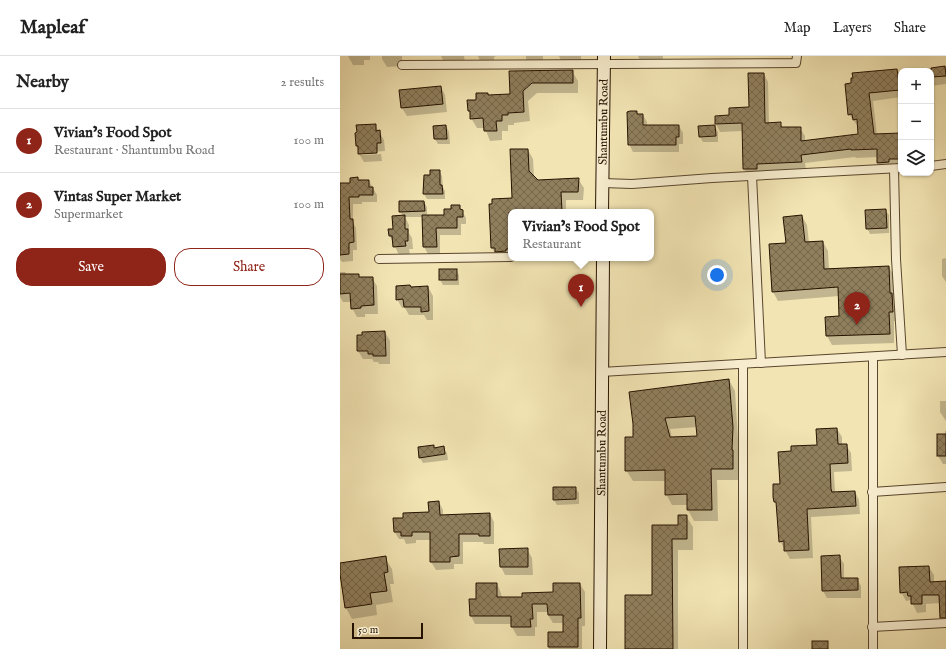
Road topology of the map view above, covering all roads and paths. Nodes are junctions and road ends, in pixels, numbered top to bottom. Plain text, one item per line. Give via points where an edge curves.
1 (797, 56) edge
2 (604, 60) edge
3 (402, 65) dead end
4 (946, 164) edge
5 (934, 166) edge
6 (897, 168) edge
7 (752, 176) junction
8 (603, 183) junction
9 (602, 209) edge
10 (508, 257) edge
11 (379, 259) dead end
12 (602, 261) edge
13 (946, 352) edge
14 (902, 355) junction
15 (873, 357) junction
16 (761, 364) junction
17 (743, 365) junction
18 (601, 372) junction
19 (946, 487) edge
20 (872, 492) junction
21 (946, 623) edge
22 (872, 626) junction
23 (600, 649) edge
24 (743, 649) edge
25 (873, 649) edge

1 - 2 street via 796,63 664,63
2 - 3 street
2 - 8 street, Shantumbu Road
4 - 5 street
6 - 7 street
6 - 14 street via 896,259
7 - 8 street via 632,184
7 - 16 street
8 - 9 street, Shantumbu Road
10 - 11 street
12 - 18 street, Shantumbu Road
13 - 14 street
14 - 15 street
15 - 16 street
15 - 20 street
16 - 17 street
17 - 18 street
17 - 24 street
18 - 23 street, Shantumbu Road
19 - 20 street
20 - 22 street
21 - 22 street
22 - 25 street

